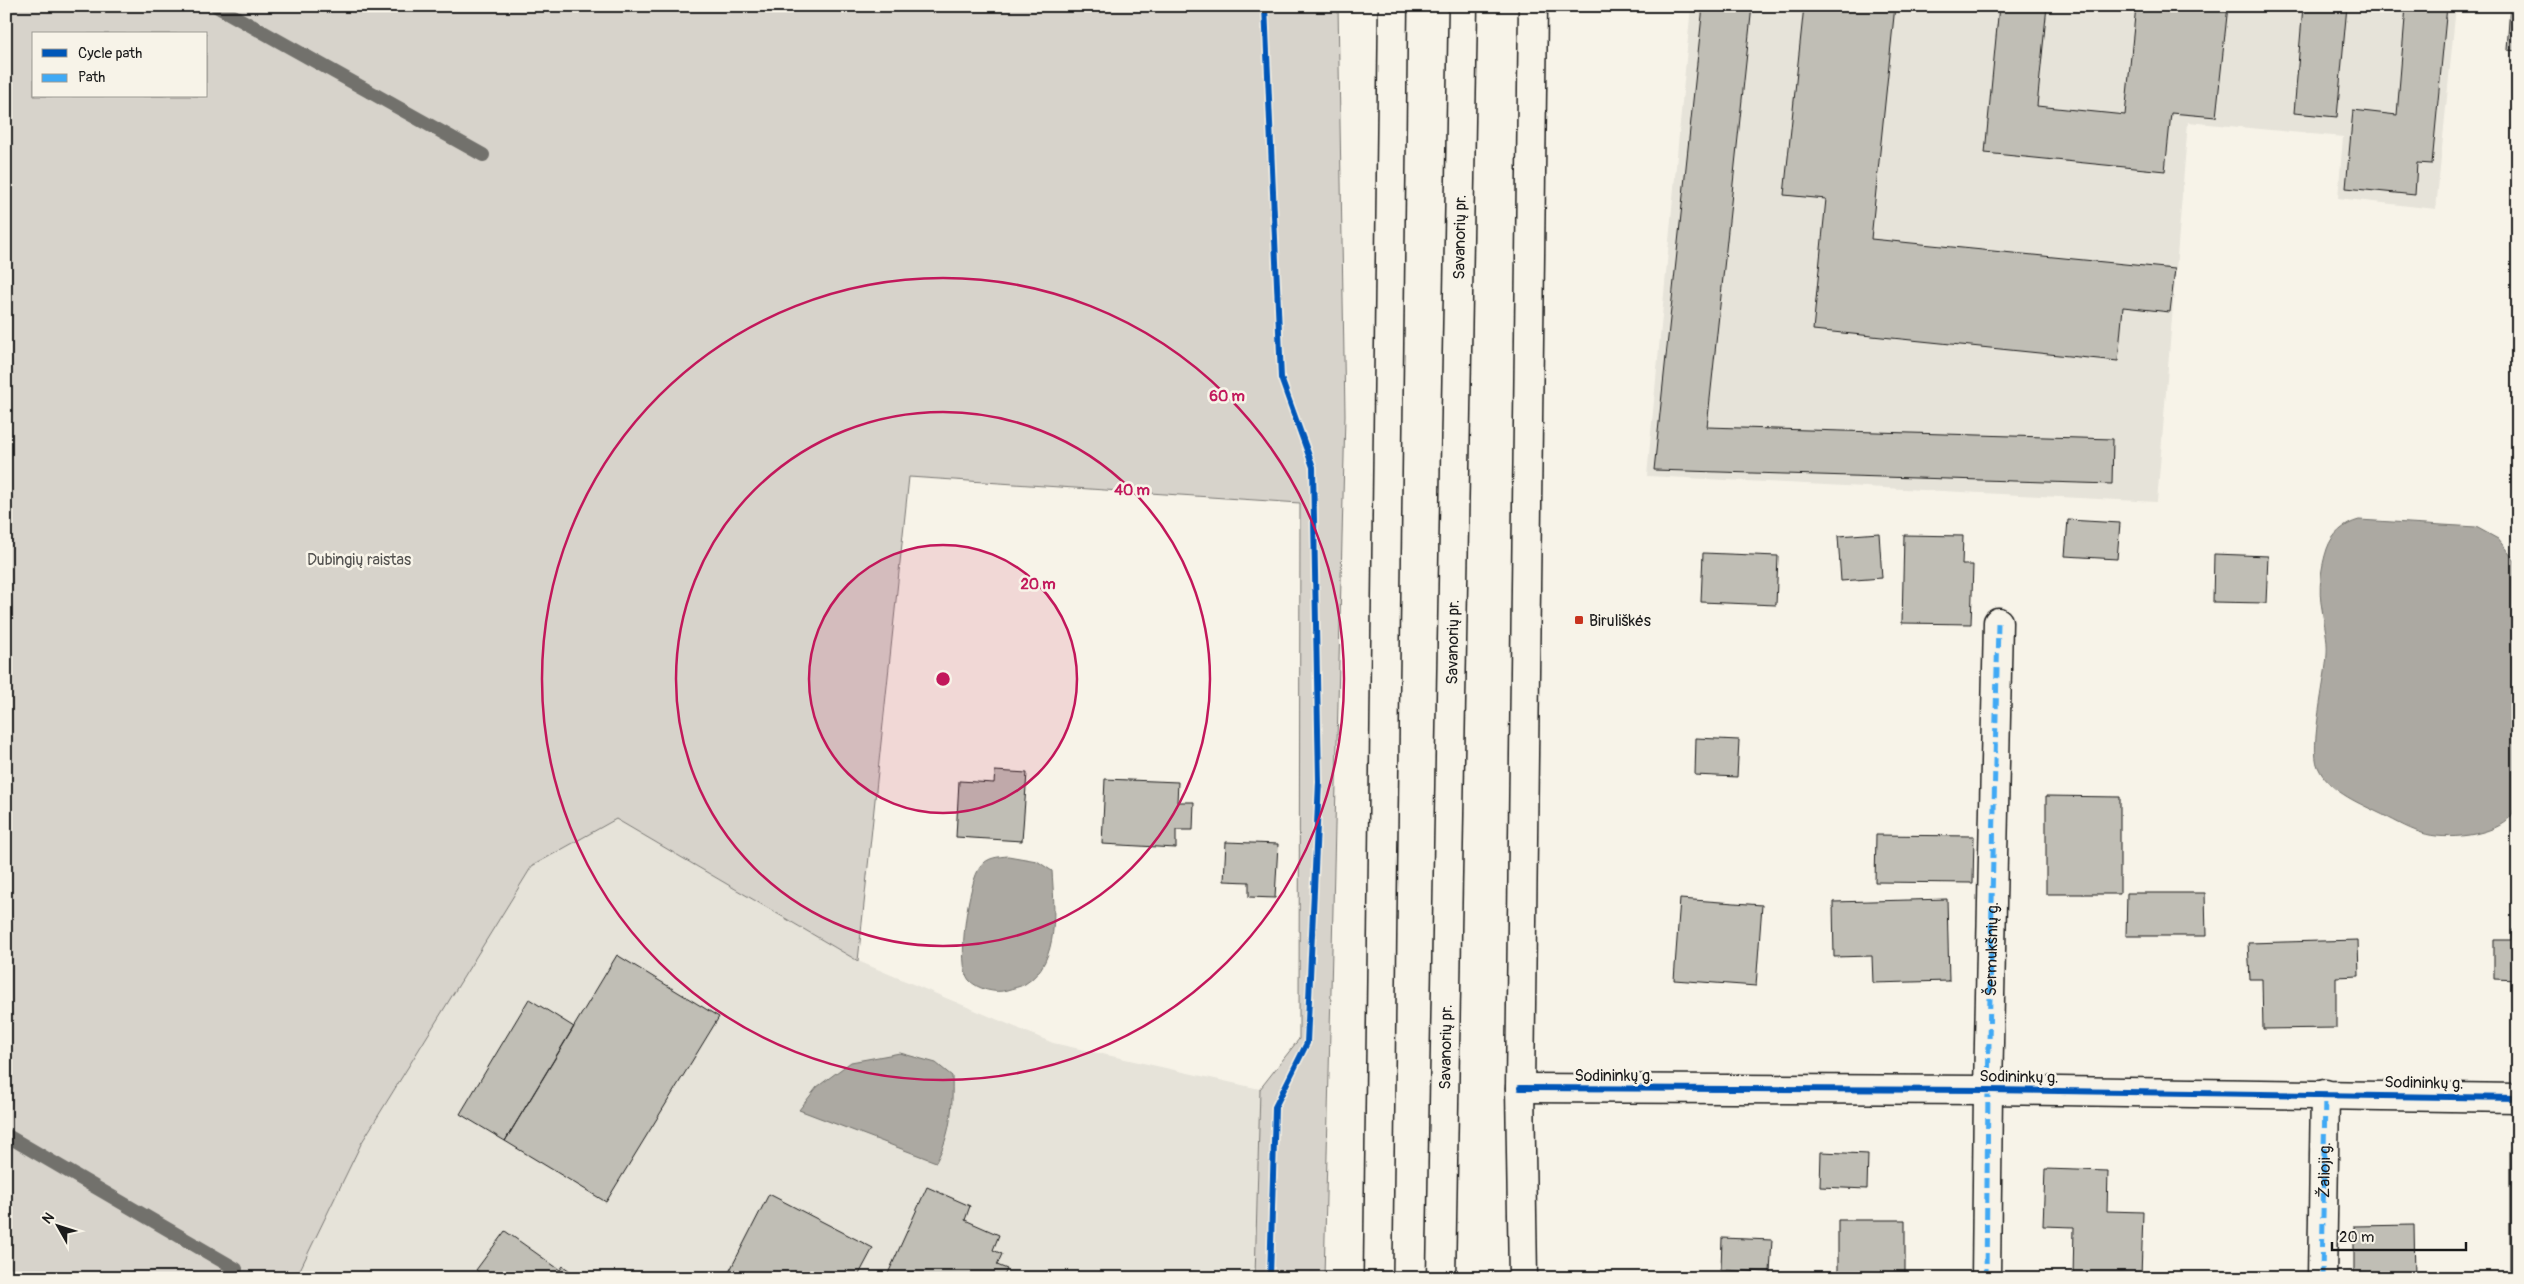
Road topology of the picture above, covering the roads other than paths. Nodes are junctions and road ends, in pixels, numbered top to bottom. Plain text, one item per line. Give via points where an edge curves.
1 (1394, 6) edge
2 (1462, 6) edge
3 (1532, 6) edge
4 (1998, 622) dead end
5 (1520, 1088) junction
6 (1988, 1090) junction
7 (2325, 1094) junction
8 (2518, 1098) edge
9 (1378, 1278) edge
10 (1441, 1278) edge
11 (1523, 1278) edge
12 (1986, 1278) edge
13 (2322, 1278) edge

1 - 9 main road
2 - 10 main road, Savanorių pr.
3 - 5 main road
4 - 6 main road, Šermukšnių g.
5 - 6 main road, Sodininkų g.
5 - 11 main road
6 - 7 main road, Sodininkų g.
6 - 12 main road, Šermukšnių g.
7 - 8 main road, Sodininkų g.
7 - 13 main road, Žalioji g.

